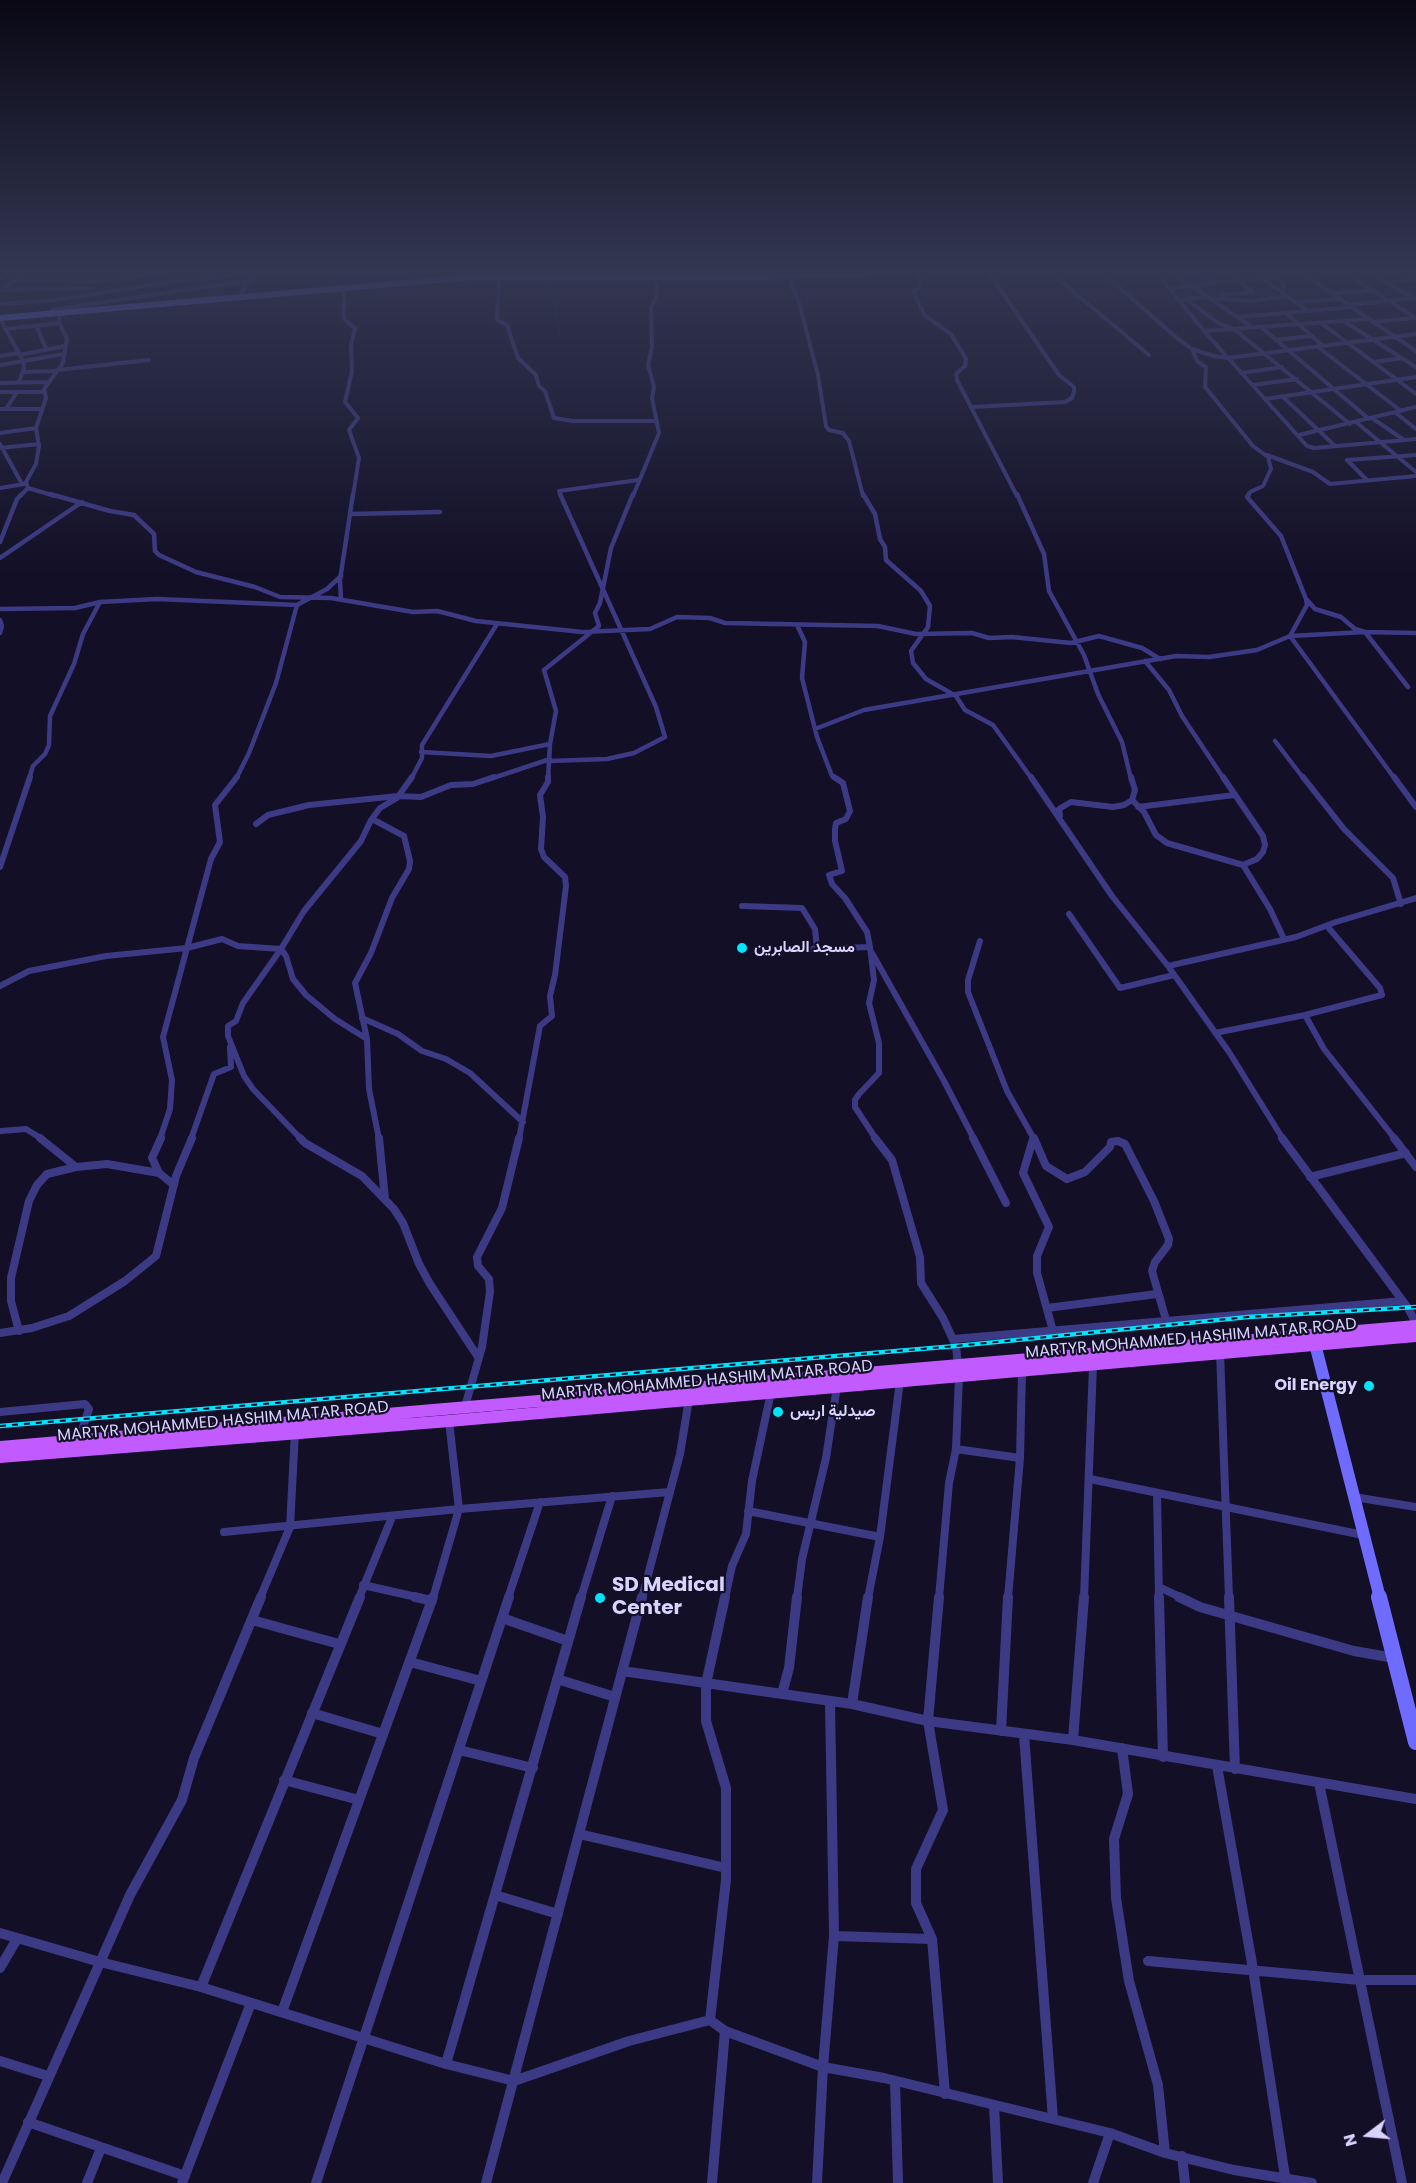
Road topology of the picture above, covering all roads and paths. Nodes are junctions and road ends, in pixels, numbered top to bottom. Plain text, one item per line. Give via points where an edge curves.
1 (22, 375) edge
2 (54, 375) edge
3 (351, 375) edge
4 (536, 375) edge
5 (651, 375) edge
6 (818, 375) edge
7 (957, 375) edge
8 (1059, 375) edge
9 (1206, 375) edge
10 (1243, 375) edge
11 (1292, 375) edge
12 (1317, 375) edge
13 (1355, 375) edge
14 (1389, 375) edge
15 (1416, 377) edge
16 (1297, 379) junction
17 (1396, 380) junction
18 (19, 382) junction
19 (49, 382) junction
20 (0, 383) edge
21 (1366, 384) junction
22 (1252, 385) junction
23 (1334, 389) junction
24 (0, 392) edge
25 (17, 392) junction
26 (45, 392) junction
27 (1312, 392) junction
28 (1416, 394) edge
29 (1282, 396) junction
30 (1265, 399) junction
31 (972, 407) junction
32 (1416, 407) edge
33 (0, 409) edge
34 (6, 409) junction
35 (42, 409) junction
36 (1401, 411) junction
37 (1396, 413) junction
38 (1370, 419) junction
39 (656, 422) junction
40 (1353, 423) junction
41 (36, 428) junction
42 (1416, 429) edge
43 (1319, 430) junction
44 (0, 433) edge
45 (1299, 435) junction
46 (1416, 439) edge
47 (1404, 440) junction
48 (1379, 442) junction
49 (39, 444) junction
50 (1334, 445) junction
51 (0, 447) edge
52 (1264, 454) junction
53 (1416, 455) edge
54 (1396, 456) junction
55 (1416, 474) edge
56 (638, 480) junction
57 (1366, 480) junction
58 (25, 485) junction
59 (0, 488) edge
60 (82, 502) junction
61 (440, 512) dead end
62 (351, 514) junction
63 (0, 542) edge
64 (0, 558) edge
65 (341, 576) junction
66 (603, 590) junction
67 (308, 598) junction
68 (1306, 599) junction
69 (341, 600) junction
70 (100, 602) junction
71 (297, 605) junction
72 (0, 609) edge
73 (0, 620) edge
74 (497, 624) junction
75 (797, 625) junction
76 (623, 631) junction
77 (594, 632) junction
78 (1365, 632) junction
79 (0, 633) edge
80 (1416, 633) edge
81 (922, 634) junction
82 (1290, 636) junction
83 (1077, 643) junction
84 (1160, 659) junction
85 (1145, 662) junction
86 (1089, 671) junction
87 (1408, 687) dead end
88 (956, 696) junction
89 (815, 729) junction
90 (1275, 741) dead end
91 (550, 744) junction
92 (421, 752) junction
93 (550, 760) junction
94 (1234, 795) junction
95 (398, 796) junction
96 (1132, 800) junction
97 (1138, 807) junction
98 (1416, 807) edge
99 (372, 819) junction
100 (256, 824) dead end
101 (1063, 825) junction
102 (1243, 865) junction
103 (0, 867) edge
104 (1416, 898) edge
105 (1401, 904) junction
106 (742, 906) dead end
107 (1069, 914) dead end
108 (1327, 926) junction
109 (1284, 939) junction
110 (980, 941) dead end
111 (187, 948) junction
112 (817, 948) junction
113 (281, 949) junction
114 (870, 949) junction
115 (781, 950) dead end
116 (1168, 966) junction
117 (1174, 975) junction
118 (0, 986) edge
119 (1305, 1015) junction
120 (362, 1018) junction
121 (1215, 1034) junction
122 (367, 1039) junction
123 (231, 1045) junction
124 (523, 1122) junction
125 (1, 1131) edge
126 (1033, 1139) junction
127 (1406, 1153) junction
128 (76, 1167) junction
129 (1416, 1167) edge
130 (159, 1173) junction
131 (1310, 1177) junction
132 (174, 1185) junction
133 (385, 1199) junction
134 (1006, 1203) dead end
135 (1157, 1294) junction
136 (1402, 1301) junction
137 (1047, 1308) junction
138 (1166, 1320) junction
139 (1416, 1324) edge
140 (19, 1331) junction
141 (1053, 1331) junction
142 (0, 1333) edge
143 (1416, 1336) edge
144 (953, 1339) junction
145 (1315, 1344) junction
146 (1220, 1352) junction
147 (478, 1358) junction
148 (1058, 1363) junction
149 (1093, 1365) junction
150 (1022, 1371) junction
151 (959, 1372) junction
152 (900, 1381) junction
153 (837, 1386) junction
154 (771, 1392) junction
155 (689, 1399) junction
156 (0, 1412) edge
157 (463, 1414) junction
158 (449, 1421) junction
159 (295, 1432) junction
160 (78, 1442) junction
161 (0, 1447) edge
162 (956, 1449) junction
163 (0, 1457) edge
164 (1020, 1458) junction
165 (1090, 1479) junction
166 (670, 1492) junction
167 (1157, 1493) junction
168 (612, 1496) junction
169 (1354, 1497) junction
170 (540, 1502) junction
171 (1226, 1507) junction
172 (1416, 1507) edge
173 (459, 1509) junction
174 (748, 1511) junction
175 (392, 1517) junction
176 (810, 1522) junction
177 (290, 1527) junction
178 (225, 1532) dead end
179 (1363, 1535) junction
180 (880, 1537) junction
181 (363, 1585) junction
182 (1159, 1587) junction
183 (432, 1601) junction
184 (1230, 1615) junction
185 (502, 1618) junction
186 (252, 1620) junction
187 (568, 1641) junction
188 (339, 1644) junction
189 (1395, 1658) junction
190 (410, 1662) junction
191 (622, 1671) junction
192 (557, 1679) junction
193 (482, 1681) junction
194 (706, 1684) junction
195 (782, 1694) junction
196 (615, 1697) junction
197 (830, 1701) junction
198 (852, 1704) junction
199 (312, 1713) junction
200 (928, 1721) junction
201 (1001, 1731) junction
202 (383, 1734) junction
203 (1024, 1735) junction
204 (1073, 1740) junction
205 (1416, 1742) edge
206 (1122, 1748) junction
207 (459, 1750) junction
208 (1163, 1757) junction
209 (1217, 1766) junction
210 (533, 1768) junction
211 (1235, 1769) junction
212 (285, 1780) junction
213 (1319, 1783) junction
214 (1416, 1799) edge
215 (359, 1800) junction
216 (579, 1834) junction
217 (726, 1868) junction
218 (495, 1895) junction
219 (558, 1914) junction
220 (0, 1933) edge
221 (834, 1936) junction
222 (17, 1939) junction
223 (932, 1939) junction
224 (1148, 1961) dead end
225 (100, 1962) junction
226 (0, 1968) edge
227 (1253, 1969) junction
228 (1360, 1980) junction
229 (1416, 1980) edge
230 (201, 1987) junction
231 (251, 2003) junction
232 (282, 2012) junction
233 (710, 2020) junction
234 (725, 2031) junction
235 (363, 2038) junction
236 (0, 2061) edge
237 (446, 2064) junction
238 (823, 2067) junction
239 (48, 2076) junction
240 (514, 2081) junction
241 (895, 2081) junction
242 (945, 2094) junction
243 (994, 2105) junction
244 (1053, 2119) junction
245 (28, 2122) junction
246 (1110, 2133) junction
247 (101, 2148) junction
248 (1165, 2152) junction
249 (1182, 2156) junction
250 (183, 2179) edge
251 (1286, 2180) edge
252 (2, 2183) edge
253 (87, 2183) edge
254 (316, 2183) edge
255 (486, 2183) edge
256 (712, 2183) edge
257 (817, 2183) edge
258 (898, 2183) edge
259 (998, 2183) edge
260 (1093, 2183) edge
261 (1185, 2183) edge
262 (1312, 2183) edge
263 (1402, 2183) edge

1 - 18 street
2 - 19 street
3 - 62 street via 345,402 359,419 350,430 359,458
4 - 39 street via 554,418
5 - 39 street
6 - 81 street via 826,426 849,441 863,495 875,514 886,560 926,596 930,617
7 - 31 street
8 - 31 street via 1074,387 1072,398 1065,402
9 - 52 street via 1207,390
10 - 22 street
11 - 16 street
12 - 23 street
13 - 21 street
14 - 17 street
15 - 17 street
16 - 22 street
16 - 27 street
17 - 21 street
17 - 28 street
18 - 19 street
18 - 20 street
19 - 26 street
21 - 23 street
21 - 36 street
22 - 30 street
23 - 27 street
23 - 38 street
24 - 25 street
25 - 26 street
25 - 34 street
26 - 35 street
27 - 29 street
27 - 40 street
29 - 30 street
29 - 43 street
30 - 45 street
31 - 83 street via 1031,522 1044,554 1049,591
32 - 36 street
33 - 34 street
34 - 35 street
35 - 41 street
36 - 37 street
37 - 38 street
37 - 42 street
38 - 40 street
38 - 47 street
39 - 56 street via 659,433
40 - 43 street
40 - 48 street
41 - 44 street
41 - 49 street
43 - 45 street
43 - 50 street
45 - 50 street via 1311,448
46 - 47 street
47 - 48 street
48 - 50 street
48 - 54 street
49 - 51 street
49 - 58 street via 37,462
51 - 58 street
52 - 57 street via 1314,472 1330,484
52 - 68 street via 1271,469 1263,486 1247,497 1281,536
53 - 54 street
54 - 55 street
54 - 57 street via 1347,460
55 - 57 street
56 - 66 street via 611,548
56 - 66 street via 559,491
58 - 59 street
58 - 60 street
58 - 63 street
60 - 64 street
60 - 67 street via 134,515 154,534 159,555 196,572 279,597
61 - 62 street
62 - 65 street
65 - 67 street via 327,589
65 - 69 street
66 - 76 street
66 - 77 street via 595,613 599,626
67 - 69 street
67 - 71 street
68 - 78 street via 1315,609 1341,617
68 - 82 street via 1307,605
69 - 74 street via 413,612 437,611
70 - 71 street via 178,599
70 - 72 street via 75,608
70 - 103 street via 50,716 49,745 33,766
71 - 111 street via 276,683 249,753 239,775 217,800 220,842 213,853
73 - 79 street
74 - 77 street
74 - 92 street
75 - 76 street via 676,617 650,629
75 - 81 street via 878,626
75 - 89 street via 805,642 802,678
76 - 77 street
76 - 93 street via 665,737 634,753 608,759
77 - 91 street via 544,670 556,711
78 - 80 street
78 - 82 street
78 - 87 street
81 - 83 street via 972,633 989,638
81 - 88 street via 911,651 913,663 926,679
82 - 84 street via 1241,653
82 - 98 street
83 - 84 street via 1088,637 1107,637 1142,648
83 - 86 street
84 - 85 street
85 - 86 street
85 - 94 street via 1169,690
86 - 88 street
86 - 96 street via 1122,742 1135,790
88 - 89 street via 864,710
88 - 101 street via 965,710 993,725
89 - 114 street via 832,776 843,783 850,811 835,829 842,871 829,875 867,932
90 - 105 street via 1344,829 1393,878
91 - 92 street via 491,756
91 - 93 street
92 - 95 street via 414,775
93 - 95 street via 473,784 451,785 421,797
93 - 124 street via 548,782 540,795 541,849 565,877 566,886 550,996 552,1016 540,1026
94 - 97 street
94 - 102 street via 1259,828 1265,845 1257,859
95 - 99 street
95 - 100 street via 286,809
96 - 97 street
96 - 101 street via 1113,807 1077,801 1065,804 1059,809
97 - 102 street via 1156,835 1167,843
99 - 113 street via 361,841 304,911
99 - 120 street via 404,836 410,861 355,983
101 - 116 street via 1112,896
102 - 109 street
104 - 105 street
105 - 108 street
106 - 112 street via 802,908 815,929
107 - 117 street via 1120,988
108 - 109 street
108 - 119 street via 1382,994
109 - 116 street
110 - 126 street via 968,980 970,1001 1007,1091
111 - 113 street via 222,939 238,946
111 - 118 street via 106,956 29,971
111 - 130 street via 163,1037 172,1080 169,1116 152,1158
112 - 114 street
112 - 115 street
113 - 122 street via 299,987 335,1019
113 - 123 street via 243,1003 236,1021 228,1026
114 - 134 street
114 - 144 street via 874,980 869,1003 879,1043 879,1073 859,1094 855,1107 892,1160 920,1257 921,1283
116 - 117 street
117 - 121 street
119 - 121 street
119 - 127 street via 1324,1049
120 - 122 street
120 - 124 street via 470,1073
121 - 131 street
122 - 133 street via 369,1089
123 - 132 street via 231,1067 214,1074
123 - 133 street via 253,1089 297,1134 316,1151 362,1176
124 - 147 street via 499,1217 477,1257 478,1266 489,1279
125 - 128 street via 26,1130 50,1144
126 - 135 street via 1046,1166 1067,1179 1085,1172 1111,1142 1125,1144 1169,1239 1152,1270
126 - 137 street via 1023,1173 1049,1227 1037,1256 1037,1274
127 - 129 street
127 - 131 street
128 - 130 street via 107,1164
128 - 140 street via 47,1174 29,1201 11,1278 11,1301
130 - 132 street
131 - 136 street
132 - 140 street via 160,1246 149,1263 69,1316
133 - 147 street via 404,1223 419,1264
135 - 137 street
135 - 138 street
136 - 138 street
136 - 139 street
137 - 141 street
138 - 141 street
139 - 148 main road, MARTYR MOHAMMED HASHIM MATAR ROAD
140 - 142 street
141 - 144 street
143 - 145 main road, MARTYR MOHAMMED HASHIM MATAR ROAD
144 - 151 street
145 - 146 main road, MARTYR MOHAMMED HASHIM MATAR ROAD
145 - 169 street
146 - 149 main road, MARTYR MOHAMMED HASHIM MATAR ROAD
146 - 171 street
147 - 157 street
148 - 149 main road, MARTYR MOHAMMED HASHIM MATAR ROAD
148 - 150 main road, MARTYR MOHAMMED HASHIM MATAR ROAD
148 - 151 main road, MARTYR MOHAMMED HASHIM MATAR ROAD
149 - 165 street
150 - 151 main road, MARTYR MOHAMMED HASHIM MATAR ROAD
150 - 164 street
151 - 152 main road, MARTYR MOHAMMED HASHIM MATAR ROAD
151 - 157 main road, MARTYR MOHAMMED HASHIM MATAR ROAD
151 - 162 street
152 - 153 main road, MARTYR MOHAMMED HASHIM MATAR ROAD
152 - 180 street
153 - 154 main road, MARTYR MOHAMMED HASHIM MATAR ROAD
153 - 176 street via 826,1458
154 - 155 main road, MARTYR MOHAMMED HASHIM MATAR ROAD
154 - 174 street
155 - 157 main road, MARTYR MOHAMMED HASHIM MATAR ROAD
155 - 166 street
156 - 160 street via 85,1404 89,1409
157 - 158 main road, MARTYR MOHAMMED HASHIM MATAR ROAD
157 - 160 main road, MARTYR MOHAMMED HASHIM MATAR ROAD
158 - 159 main road, MARTYR MOHAMMED HASHIM MATAR ROAD
158 - 173 street
159 - 163 main road, MARTYR MOHAMMED HASHIM MATAR ROAD
159 - 177 street
160 - 161 main road, MARTYR MOHAMMED HASHIM MATAR ROAD
162 - 164 street
162 - 200 street via 949,1483
164 - 201 street via 1006,1612
165 - 167 street
165 - 204 street
166 - 168 street
166 - 191 street
167 - 171 street
167 - 182 street
168 - 170 street
168 - 187 street
169 - 172 street
169 - 179 street
170 - 173 street
170 - 185 street
171 - 179 street
171 - 184 street
173 - 175 street
173 - 183 street
174 - 176 street
174 - 194 street via 746,1534 732,1566
175 - 177 street
175 - 181 street
176 - 180 street
176 - 195 street
177 - 178 street
177 - 186 street
179 - 189 street
180 - 198 street
181 - 183 street
181 - 188 street
182 - 184 street via 1200,1607
182 - 208 street
183 - 190 street
184 - 189 street via 1354,1651
184 - 211 street
185 - 187 street
185 - 193 street
186 - 188 street
186 - 225 street via 194,1758 173,1821 144,1866
187 - 192 street
188 - 199 street
189 - 205 street
190 - 193 street
190 - 202 street
191 - 194 street
191 - 196 street
192 - 196 street
192 - 210 street
193 - 207 street
194 - 195 street
194 - 217 street via 706,1721 726,1788
195 - 197 street
196 - 216 street
197 - 198 street
197 - 221 street
198 - 200 street
199 - 202 street
199 - 212 street
200 - 201 street
200 - 223 street via 943,1810 916,1869 916,1903
201 - 203 street
202 - 215 street
203 - 204 street
203 - 244 street
204 - 206 street
206 - 208 street
206 - 248 street via 1128,1794 1114,1839 1116,1898 1129,1981 1158,2085
207 - 210 street
207 - 235 street
208 - 209 street
209 - 211 street
209 - 227 street
210 - 218 street
211 - 213 street
212 - 215 street
212 - 230 street
213 - 214 street
213 - 228 street
215 - 232 street
216 - 217 street
216 - 219 street
217 - 233 street
218 - 219 street
218 - 237 street
219 - 240 street
220 - 222 street
221 - 223 street
221 - 238 street
222 - 225 street
222 - 226 street
223 - 242 street
224 - 227 street
225 - 230 street
225 - 239 street
227 - 228 street
227 - 251 street
228 - 229 street
228 - 263 street
230 - 231 street
231 - 232 street
231 - 250 street
232 - 235 street
233 - 234 street
233 - 240 street via 629,2041
234 - 238 street
234 - 256 street
235 - 237 street
235 - 254 street
236 - 239 street
237 - 240 street
238 - 241 street
238 - 257 street
239 - 245 street
240 - 255 street
241 - 242 street
241 - 258 street
242 - 243 street
243 - 244 street
243 - 259 street
244 - 246 street
245 - 247 street
245 - 252 street
246 - 248 street
246 - 260 street
247 - 250 street
247 - 253 street
248 - 249 street
249 - 251 street
249 - 261 street
251 - 262 street

